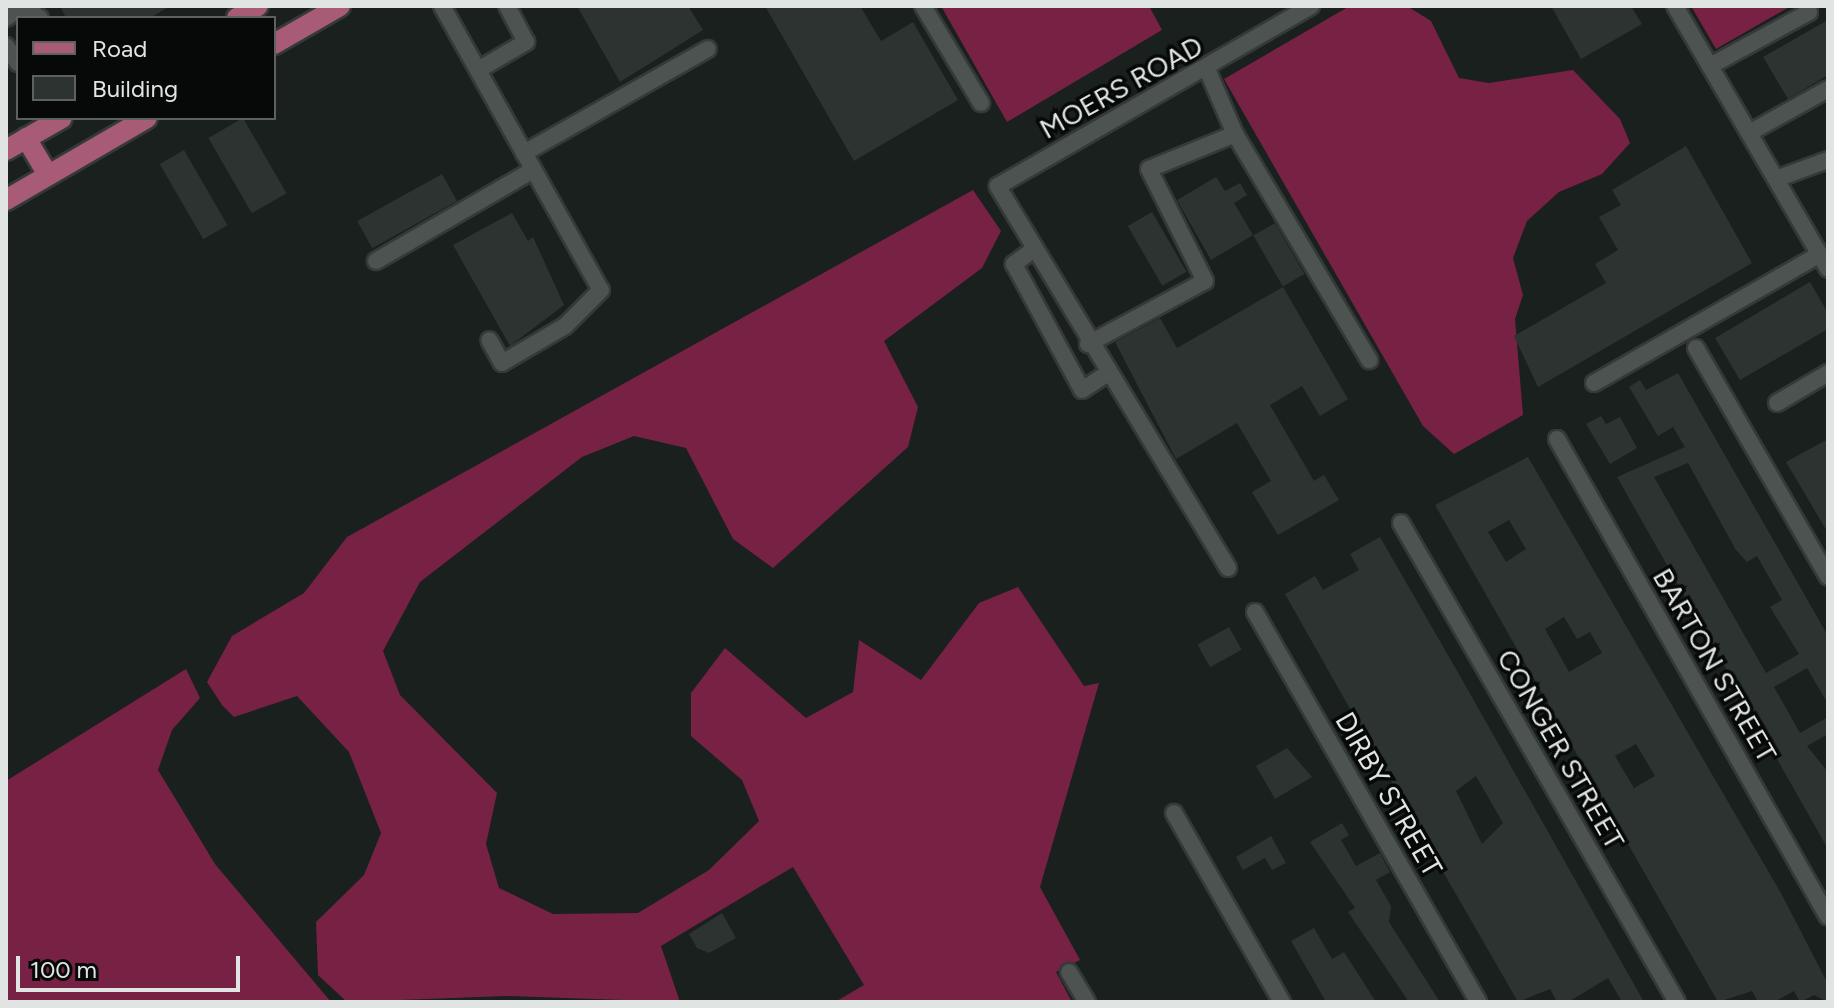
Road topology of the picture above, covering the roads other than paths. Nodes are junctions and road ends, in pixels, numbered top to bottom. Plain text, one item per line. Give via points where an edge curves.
1 (258, 6) edge
2 (340, 6) edge
3 (442, 6) edge
4 (507, 6) edge
5 (923, 6) edge
6 (1311, 6) edge
7 (1675, 6) edge
8 (23, 7) edge
9 (1809, 12) dead end
10 (240, 16) edge
11 (6, 18) edge
12 (276, 43) edge
13 (708, 49) dead end
14 (1710, 66) junction
15 (1207, 69) junction
16 (478, 70) junction
17 (1828, 89) edge
18 (981, 103) dead end
19 (54, 120) edge
20 (144, 120) edge
21 (1749, 133) junction
22 (1235, 134) junction
23 (26, 138) junction
24 (6, 150) edge
25 (524, 153) junction
26 (1828, 160) edge
27 (533, 170) junction
28 (48, 175) junction
29 (1776, 179) junction
30 (6, 200) edge
31 (1033, 250) junction
32 (376, 261) dead end
33 (1824, 262) edge
34 (489, 340) dead end
35 (1088, 344) junction
36 (1696, 348) dead end
37 (1369, 360) dead end
38 (1828, 373) edge
39 (1107, 374) junction
40 (1594, 383) dead end
41 (1777, 403) dead end
42 (1557, 439) dead end
43 (1401, 523) dead end
44 (1228, 568) dead end
45 (1828, 577) edge
46 (1255, 612) dead end
47 (1174, 813) dead end
48 (1828, 917) edge
49 (1069, 972) dead end
50 (1087, 1002) edge
51 (1282, 1002) edge
52 (1478, 1002) edge
53 (1677, 1002) edge

1 - 10 main road
2 - 12 main road
3 - 16 street
4 - 16 street via 526,42
5 - 18 street
6 - 15 street, MOERS ROAD
7 - 14 street
8 - 11 street
9 - 14 street
13 - 25 street
14 - 21 street
15 - 22 street
15 - 31 street, MOERS ROAD via 998,186
16 - 25 street
17 - 21 street
19 - 23 main road
20 - 28 main road
21 - 29 street
22 - 35 street via 1149,169 1205,281
22 - 37 street
23 - 24 main road
23 - 28 main road
25 - 27 street
26 - 29 street
27 - 32 street
27 - 34 street via 601,290 565,326 502,363
28 - 30 main road
29 - 33 street
31 - 35 street
31 - 39 street via 1014,264 1082,390
33 - 40 street
35 - 39 street
36 - 45 street
38 - 41 street
39 - 44 street
42 - 48 street, BARTON STREET
43 - 53 street, CONGER STREET
46 - 52 street, DIRBY STREET
47 - 51 street
49 - 50 street

